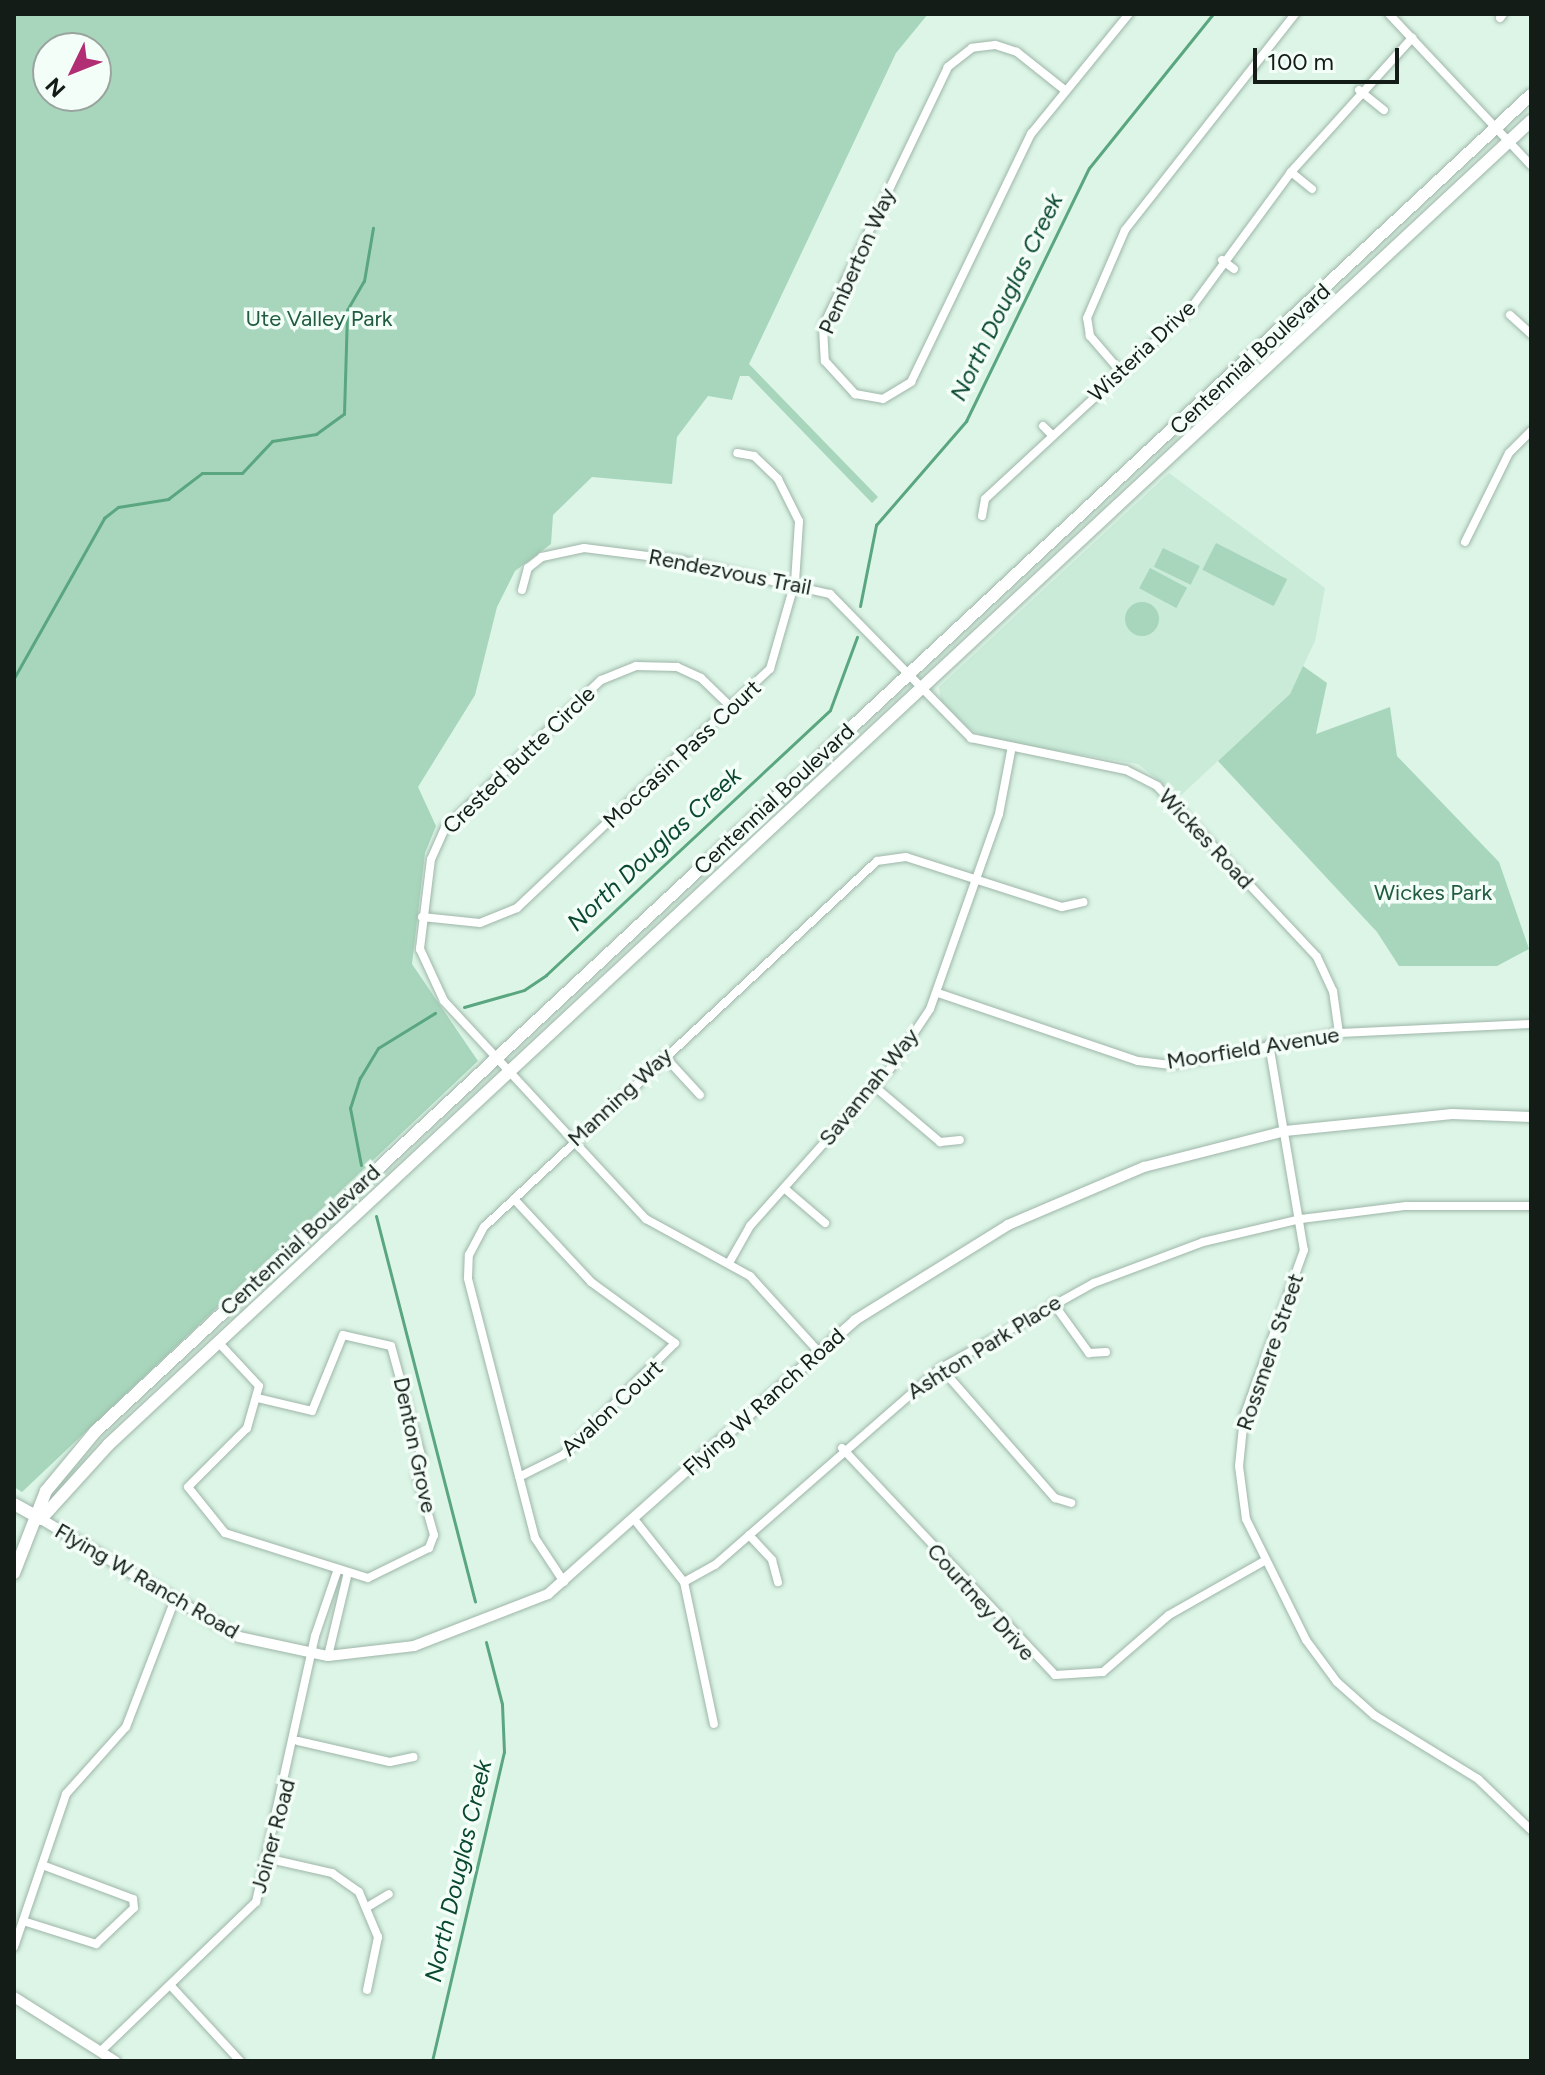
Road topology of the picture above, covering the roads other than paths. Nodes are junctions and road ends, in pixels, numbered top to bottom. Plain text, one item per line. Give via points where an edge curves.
1 (1129, 14) edge
2 (1295, 14) edge
3 (1389, 14) edge
4 (1412, 38) junction
5 (1359, 90) junction
6 (1066, 91) junction
7 (1531, 95) edge
8 (1384, 110) dead end
9 (1531, 121) edge
10 (1496, 127) junction
11 (1509, 142) junction
12 (1531, 165) edge
13 (1291, 172) junction
14 (1312, 189) dead end
15 (1222, 260) junction
16 (1234, 269) dead end
17 (1510, 315) dead end
18 (1531, 334) edge
19 (1121, 372) junction
20 (883, 399) junction
21 (886, 410) dead end
22 (1043, 426) dead end
23 (1531, 431) edge
24 (1053, 436) junction
25 (737, 453) dead end
26 (982, 516) dead end
27 (1465, 542) dead end
28 (795, 582) junction
29 (522, 590) dead end
30 (907, 676) junction
31 (919, 690) junction
32 (732, 708) junction
33 (1011, 751) junction
34 (978, 879) junction
35 (1083, 902) dead end
36 (422, 917) junction
37 (938, 993) junction
38 (1531, 1024) edge
39 (1339, 1033) junction
40 (1269, 1044) junction
41 (664, 1056) junction
42 (495, 1058) junction
43 (509, 1072) junction
44 (874, 1086) junction
45 (700, 1095) dead end
46 (1531, 1117) edge
47 (1285, 1131) junction
48 (572, 1140) junction
49 (960, 1140) dead end
50 (784, 1188) junction
51 (514, 1199) junction
52 (1531, 1206) edge
53 (1301, 1219) junction
54 (825, 1223) dead end
55 (729, 1263) junction
56 (1053, 1303) junction
57 (218, 1342) junction
58 (818, 1351) junction
59 (1106, 1352) dead end
60 (941, 1368) junction
61 (257, 1398) junction
62 (842, 1448) junction
63 (519, 1477) junction
64 (1071, 1503) dead end
65 (14, 1504) edge
66 (41, 1519) junction
67 (634, 1519) junction
68 (749, 1535) junction
69 (1264, 1561) junction
70 (343, 1571) junction
71 (14, 1573) edge
72 (564, 1582) junction
73 (684, 1582) junction
74 (778, 1582) dead end
75 (174, 1602) junction
76 (312, 1656) junction
77 (328, 1656) junction
78 (714, 1724) dead end
79 (298, 1741) junction
80 (413, 1757) dead end
81 (1531, 1830) edge
82 (270, 1859) junction
83 (42, 1865) junction
84 (389, 1894) dead end
85 (369, 1906) junction
86 (23, 1921) junction
87 (14, 1947) edge
88 (171, 1986) junction
89 (367, 1990) dead end
90 (14, 1997) edge
91 (102, 2050) junction
92 (115, 2061) edge
93 (240, 2061) edge

1 - 6 street
2 - 19 street via 1125,230 1087,318 1090,336
3 - 4 street
4 - 5 street, Wisteria Drive
4 - 10 street
5 - 8 street
5 - 13 street, Wisteria Drive
6 - 20 street via 1025,144 917,372
6 - 20 street, Pemberton Way via 1017,52 982,41 962,53 942,77 829,314 818,350 846,388
7 - 10 main road, Centennial Boulevard
9 - 11 main road, Centennial Boulevard
10 - 11 street
10 - 30 main road, Centennial Boulevard
11 - 12 street
11 - 31 main road, Centennial Boulevard
13 - 14 street
13 - 15 street, Wisteria Drive
15 - 16 street
15 - 19 street, Wisteria Drive via 1192,307
17 - 18 street
19 - 24 street, Wisteria Drive
20 - 21 street
22 - 24 street
23 - 27 street via 1509,453
24 - 26 street, Wisteria Drive via 985,499
25 - 28 street, Moccasin Pass Court via 754,456 795,506 801,551
28 - 29 street, Rendezvous Trail via 569,548 531,564
28 - 30 street, Rendezvous Trail via 830,594
28 - 32 street, Moccasin Pass Court via 775,659
30 - 31 street, Rendezvous Trail
30 - 42 main road, Centennial Boulevard
31 - 33 street, Wickes Road via 962,733
31 - 43 main road, Centennial Boulevard
32 - 36 street, Moccasin Pass Court via 506,916 465,924
32 - 36 street, Crested Butte Circle via 701,678 677,667 636,666 601,680 445,828 431,859
33 - 34 street, Savannah Way
33 - 39 street, Wickes Road via 1115,767 1157,786 1317,957 1333,991
34 - 35 street, Manning Way via 1062,907
34 - 37 street, Savannah Way
34 - 41 street, Manning Way via 906,857 868,866
36 - 42 street, Crested Butte Circle via 420,949 428,976
37 - 40 street, Moorfield Avenue via 1149,1063 1187,1063
37 - 44 street, Savannah Way
38 - 39 street, Moorfield Avenue
39 - 40 street, Moorfield Avenue
40 - 47 street, Rossmere Street
41 - 45 street
41 - 48 street, Manning Way
42 - 43 street, Crested Butte Circle
42 - 66 main road, Centennial Boulevard via 95,1432 46,1491
43 - 48 street, Crested Butte Circle
43 - 57 main road, Centennial Boulevard
44 - 49 street via 940,1142
44 - 50 street, Savannah Way
46 - 47 street, Flying W Ranch Road via 1452,1114
47 - 53 street, Rossmere Street
47 - 58 street, Flying W Ranch Road via 1144,1167 1022,1218 942,1262
48 - 51 street, Manning Way
48 - 55 street, Crested Butte Circle via 652,1224
50 - 54 street
50 - 55 street, Savannah Way
51 - 63 street, Manning Way via 477,1236 468,1267
51 - 63 street, Avalon Court via 591,1282 675,1343 563,1455
52 - 53 street, Ashton Park Place via 1406,1206
53 - 56 street, Ashton Park Place via 1173,1252
53 - 69 street, Rossmere Street via 1302,1261 1240,1439 1243,1506
55 - 58 street, Crested Butte Circle via 758,1283
56 - 59 street via 1089,1353
56 - 60 street, Ashton Park Place
57 - 61 street via 256,1380
57 - 66 main road, Centennial Boulevard
58 - 67 street, Flying W Ranch Road
60 - 62 street, Ashton Park Place
60 - 64 street via 1055,1498
61 - 70 street via 247,1428 191,1481 189,1494 225,1533
61 - 70 street, Denton Grove via 312,1411 343,1335 394,1351 422,1459 417,1475 433,1543 375,1578
62 - 68 street, Ashton Park Place
62 - 69 street, Courtney Drive via 1055,1675 1103,1672 1169,1615
63 - 72 street, Manning Way via 538,1547
65 - 66 main road
66 - 71 main road, Centennial Boulevard
66 - 75 street, Flying W Ranch Road
67 - 72 street, Flying W Ranch Road
67 - 73 street
68 - 73 street, Ashton Park Place
68 - 74 street via 772,1560
69 - 81 street, Rossmere Street via 1337,1682 1374,1715 1478,1779
70 - 76 street
70 - 77 street
72 - 77 street, Flying W Ranch Road via 512,1612 435,1639 389,1652
73 - 78 street
75 - 76 street, Flying W Ranch Road via 239,1637
75 - 83 street via 126,1727 66,1794
76 - 77 street, Flying W Ranch Road
76 - 79 street, Joiner Road
79 - 80 street via 390,1762
79 - 82 street, Joiner Road
82 - 85 street via 332,1873
82 - 88 street, Joiner Road via 245,1917
83 - 86 street
83 - 86 street via 133,1899 134,1908 96,1944
84 - 85 street
85 - 89 street via 378,1953
86 - 87 street
88 - 91 street, Joiner Road
88 - 93 street
90 - 91 street
91 - 92 street

